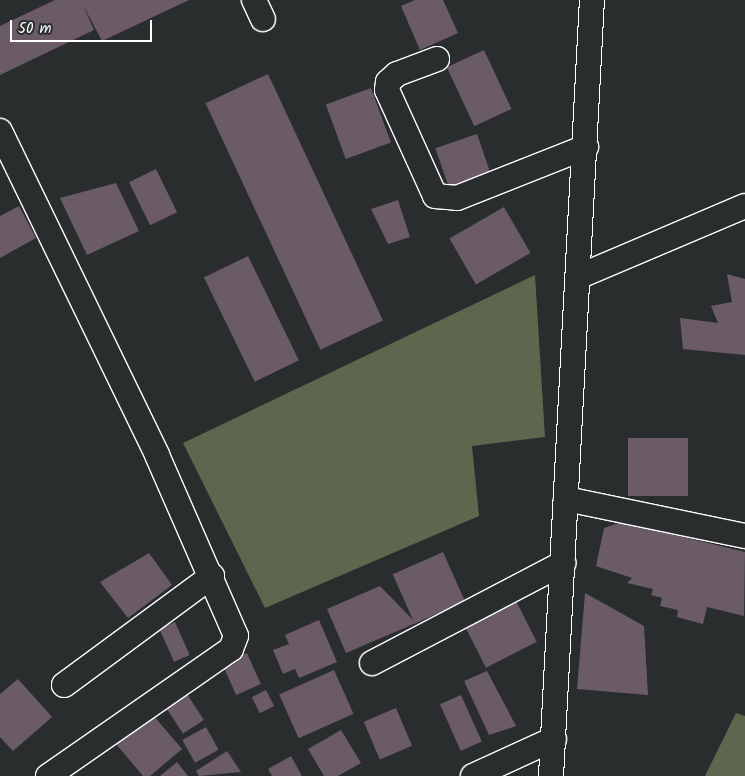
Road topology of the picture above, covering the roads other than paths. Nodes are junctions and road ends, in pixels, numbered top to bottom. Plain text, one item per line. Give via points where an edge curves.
1 (592, 0) edge
2 (437, 59) dead end
3 (0, 131) edge
4 (586, 147) junction
5 (745, 206) edge
6 (580, 276) junction
7 (566, 499) junction
8 (745, 536) edge
9 (563, 562) junction
10 (212, 576) junction
11 (372, 663) dead end
12 (64, 685) dead end
13 (554, 739) junction
14 (48, 776) edge
15 (473, 776) edge
16 (551, 776) edge

1 - 4 street
2 - 4 street via 397,74 386,90 435,196 457,198
3 - 10 street
4 - 6 street
5 - 6 street
6 - 7 street
7 - 8 street
7 - 9 street
9 - 11 street
9 - 13 street
10 - 12 street
10 - 14 street via 235,626 236,644
13 - 15 street
13 - 16 street

